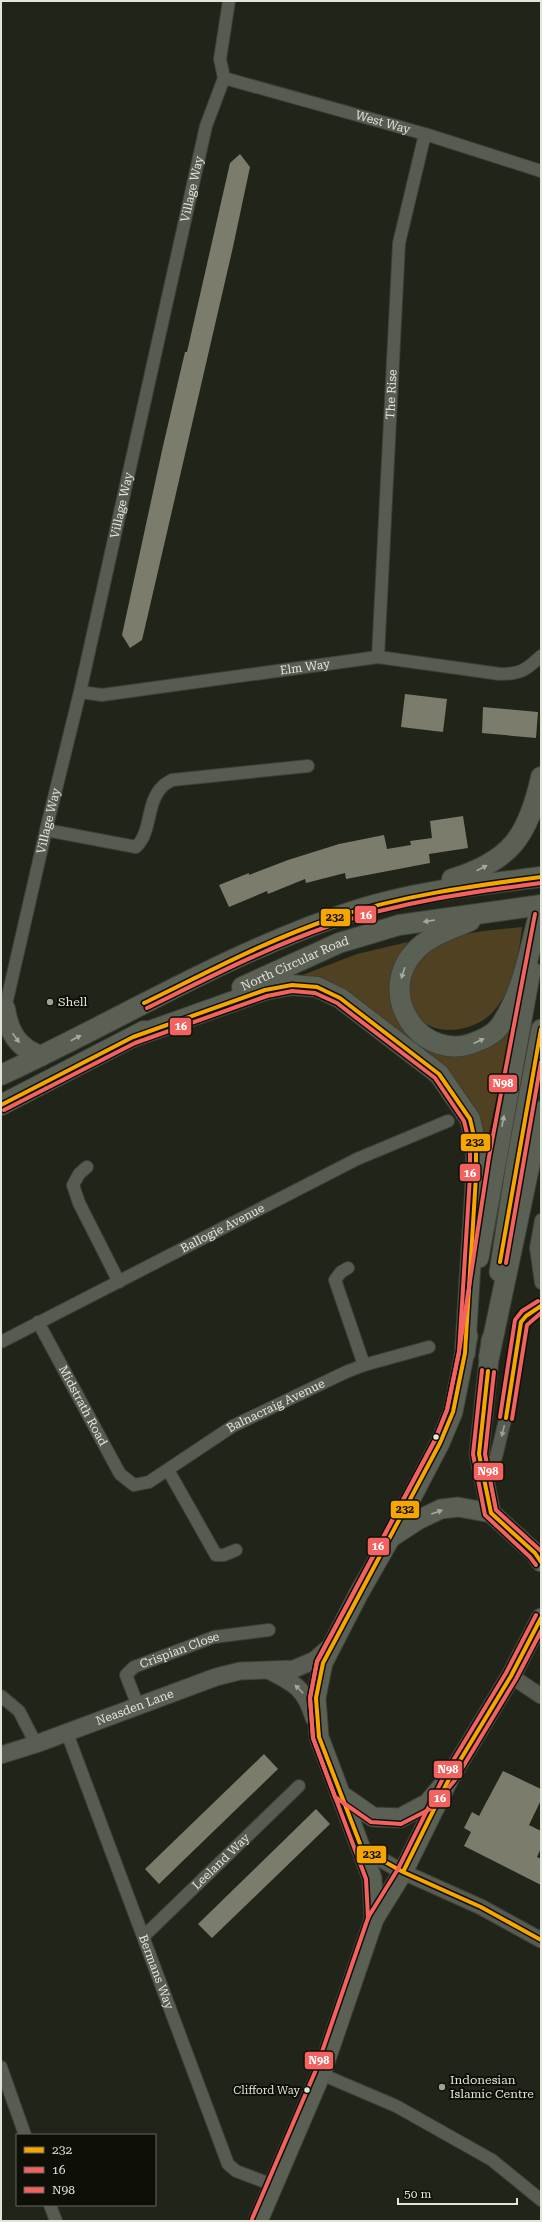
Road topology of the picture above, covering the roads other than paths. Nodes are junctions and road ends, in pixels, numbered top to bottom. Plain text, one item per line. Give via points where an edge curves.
1 (229, 1) edge
2 (224, 78) junction
3 (425, 134) junction
4 (541, 171) edge
5 (541, 656) edge
6 (378, 657) junction
7 (80, 692) junction
8 (308, 766) dead end
9 (541, 778) edge
10 (46, 830) junction
11 (532, 878) edge
12 (535, 906) edge
13 (358, 910) junction
14 (502, 910) junction
15 (541, 915) edge
16 (3, 1017) edge
17 (541, 1029) edge
18 (133, 1036) junction
19 (41, 1056) junction
20 (1, 1075) edge
21 (1, 1105) edge
22 (541, 1111) edge
23 (448, 1121) dead end
24 (87, 1167) dead end
25 (541, 1220) edge
26 (348, 1268) dead end
27 (119, 1282) junction
28 (541, 1283) edge
29 (541, 1306) edge
30 (38, 1322) junction
31 (1, 1342) edge
32 (429, 1347) dead end
33 (465, 1353) junction
34 (489, 1357) junction
35 (364, 1365) junction
36 (168, 1470) junction
37 (485, 1483) junction
38 (134, 1485) joint
39 (490, 1513) junction
40 (391, 1537) junction
41 (236, 1550) dead end
42 (540, 1559) edge
43 (541, 1618) edge
44 (269, 1630) dead end
45 (333, 1644) junction
46 (270, 1670) junction
47 (511, 1676) junction
48 (1, 1696) edge
49 (541, 1696) edge
50 (138, 1706) junction
51 (67, 1733) junction
52 (319, 1737) junction
53 (36, 1744) junction
54 (1, 1755) edge
55 (450, 1777) junction
56 (298, 1786) dead end
57 (340, 1794) junction
58 (362, 1849) junction
59 (403, 1872) junction
60 (374, 1919) junction
61 (144, 1936) junction
62 (541, 1940) edge
63 (1, 2067) edge
64 (320, 2074) junction
65 (25, 2134) edge
66 (273, 2185) junction
67 (541, 2200) edge
68 (50, 2206) edge
69 (56, 2221) edge
70 (258, 2221) edge

1 - 2 street via 220,59
2 - 3 street, West Way
2 - 7 street, Village Way via 206,126
3 - 4 street, West Way
3 - 6 street, The Rise via 398,242
5 - 6 street, Elm Way via 528,669 516,674
6 - 7 street, Elm Way via 102,695
7 - 10 street, Village Way
8 - 10 street via 172,780 161,787 142,841 136,847
13 -> 9 highway via 469,874 498,859 515,844 526,826 535,804
10 - 16 street, Village Way
11 - 13 highway via 438,891
12 - 14 highway, North Circular Road
14 -> 12 highway via 433,938 408,960 401,975 401,1006 414,1029 427,1038 441,1044 472,1044 499,1027 518,992
19 -> 13 highway via 263,945
14 -> 18 highway, North Circular Road via 399,925 339,943
33 -> 15 main road via 495,1158
16 -> 19 highway via 27,1051
17 - 34 main road via 501,1251
18 - 21 highway, North Circular Road
18 - 33 highway via 264,990 292,985 317,987 340,998 439,1074 470,1119 476,1145
19 - 20 highway
22 - 34 highway
23 - 27 street, Ballogie Avenue via 357,1159
24 - 27 street via 79,1174 73,1185 79,1203
25 - 28 street via 536,1248
26 - 35 street via 335,1280
27 - 30 street, Ballogie Avenue
29 -> 37 street via 521,1322 505,1420 496,1456
30 - 31 street, Ballogie Avenue
30 - 38 street, Midstrath Road via 120,1474
32 - 35 street, Balnacraig Avenue
33 - 40 main road via 453,1412 440,1444
34 - 37 main road via 479,1454
35 - 36 street, Balnacraig Avenue via 233,1426
36 - 38 street, Balnacraig Avenue via 148,1482
36 - 41 street via 216,1555
37 - 39 main road
40 -> 39 main road via 418,1520 441,1510 458,1507
39 - 42 main road
40 - 45 main road
43 - 47 main road
44 - 50 street, Crispian Close via 214,1637 134,1667 126,1675
45 - 46 main road, Neasden Lane via 315,1660 294,1668
45 - 52 main road via 323,1663 316,1698
46 - 50 main road, Neasden Lane via 240,1671 216,1677
52 -> 46 main road via 308,1698 291,1682
47 - 49 street
47 - 55 main road
48 - 53 street via 19,1711
50 - 51 main road, Neasden Lane
51 - 53 main road, Neasden Lane
51 - 61 street, Bermans Way
52 - 57 main road
53 - 54 main road, Neasden Lane
55 - 57 main road via 428,1803 400,1818 373,1816
55 - 59 main road
56 - 61 street, Leeland Way
57 - 58 main road
58 - 59 street
58 - 60 main road via 372,1878
59 - 60 main road
59 - 62 street via 481,1907
60 - 64 main road
61 - 66 street, Bermans Way via 228,2164 236,2171
63 - 65 street
64 - 66 main road
64 - 67 street via 396,2106 492,2160
66 - 70 main road
68 - 69 street

